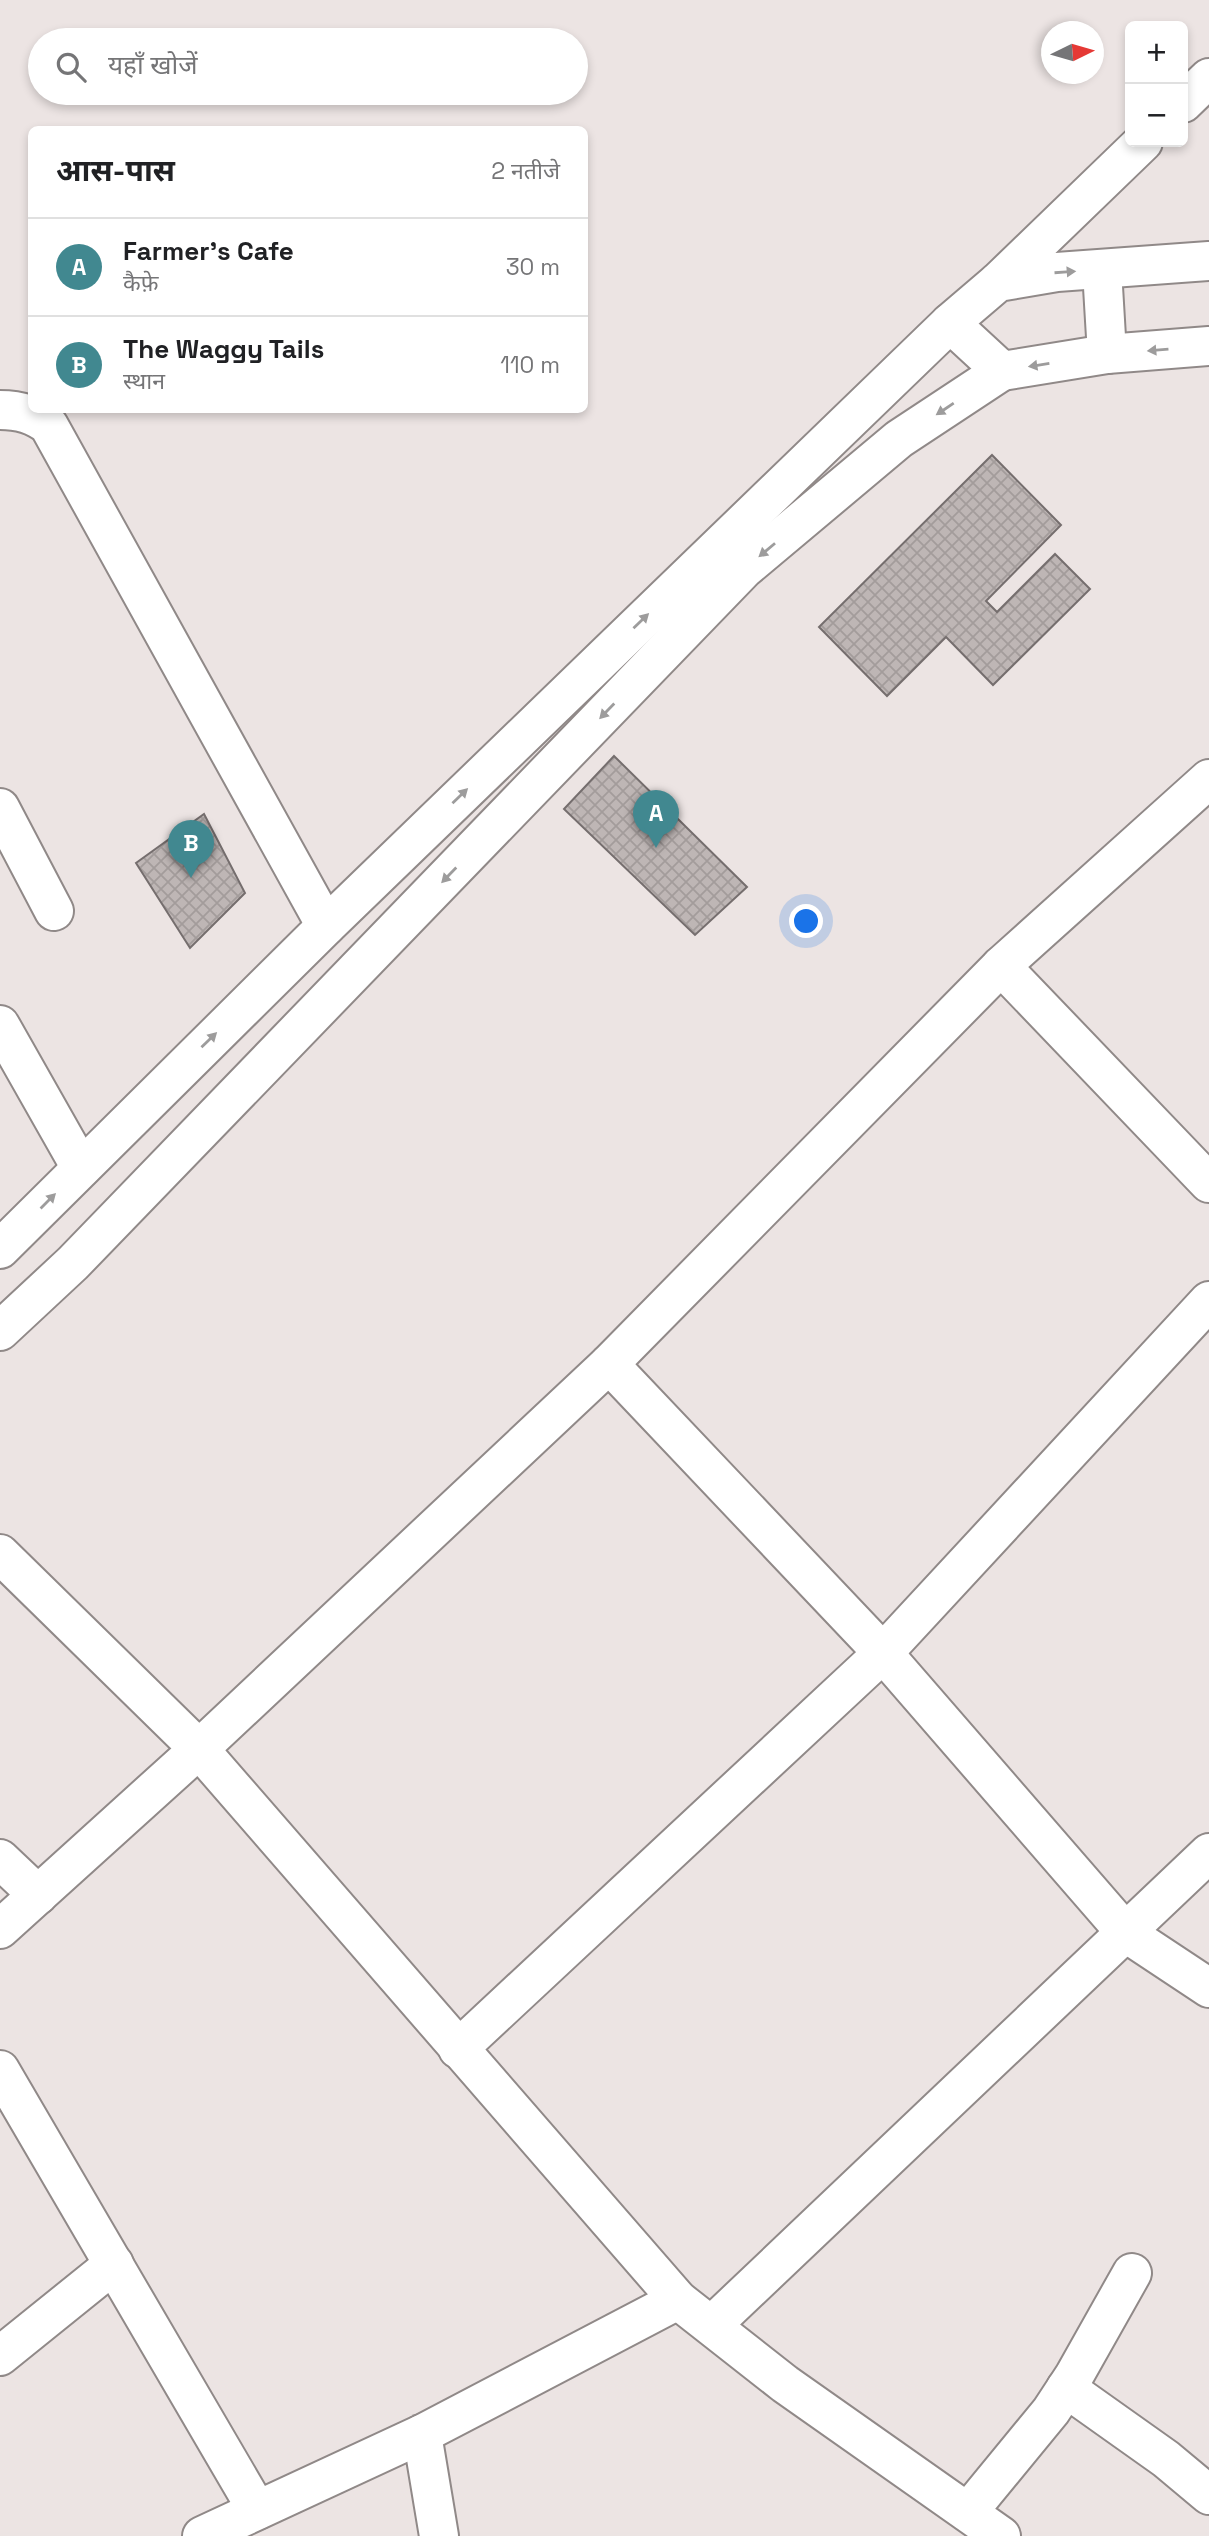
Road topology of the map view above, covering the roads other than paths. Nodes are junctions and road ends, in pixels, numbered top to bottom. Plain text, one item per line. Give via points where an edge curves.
1 (1209, 78) edge
2 (1188, 98) edge
3 (1138, 147) edge
4 (1209, 261) edge
5 (1102, 270) junction
6 (998, 282) junction
7 (950, 323) junction
8 (1209, 346) edge
9 (1107, 354) junction
10 (1002, 371) junction
11 (0, 410) edge
12 (1209, 779) edge
13 (0, 808) edge
14 (54, 911) dead end
15 (326, 926) junction
16 (1001, 967) junction
17 (0, 1025) edge
18 (81, 1168) junction
19 (1209, 1183) edge
20 (0, 1250) edge
21 (1209, 1301) edge
22 (0, 1331) edge
23 (609, 1364) junction
24 (0, 1554) edge
25 (883, 1653) junction
26 (199, 1749) junction
27 (1209, 1853) edge
28 (0, 1860) edge
29 (38, 1895) junction
30 (0, 1928) edge
31 (1125, 1933) junction
32 (1209, 1988) edge
33 (458, 2049) junction
34 (0, 2070) edge
35 (114, 2264) junction
36 (1132, 2273) dead end
37 (678, 2300) junction
38 (712, 2325) junction
39 (0, 2356) edge
40 (1066, 2388) junction
41 (422, 2434) junction
42 (1209, 2495) edge
43 (257, 2510) junction
44 (968, 2512) junction
45 (202, 2536) edge
46 (439, 2536) edge
47 (1001, 2536) edge

1 - 2 street
3 - 6 street
4 - 5 street
6 -> 5 street
5 - 9 street
6 - 7 street
7 - 10 street
15 -> 7 street
8 -> 9 street
9 -> 10 street
10 -> 22 street via 899,439 744,569 73,1263
11 - 15 street via 39,417 49,426
12 - 16 street
13 - 14 street
18 -> 15 street
16 - 19 street
16 - 23 street
17 - 18 street
20 -> 18 street
21 - 25 street
23 - 25 street
23 - 26 street
24 - 26 street
25 - 31 street
25 - 33 street
26 - 29 street
26 - 33 street
27 - 31 street
28 - 29 street
29 - 30 street
31 - 32 street
31 - 38 street
33 - 37 street
34 - 35 street
35 - 39 street
35 - 43 street
36 - 40 street
37 - 38 street
37 - 41 street
38 - 44 street via 785,2384
40 - 42 street
40 - 44 street
41 - 43 street
41 - 46 street
43 - 45 street
44 - 47 street

